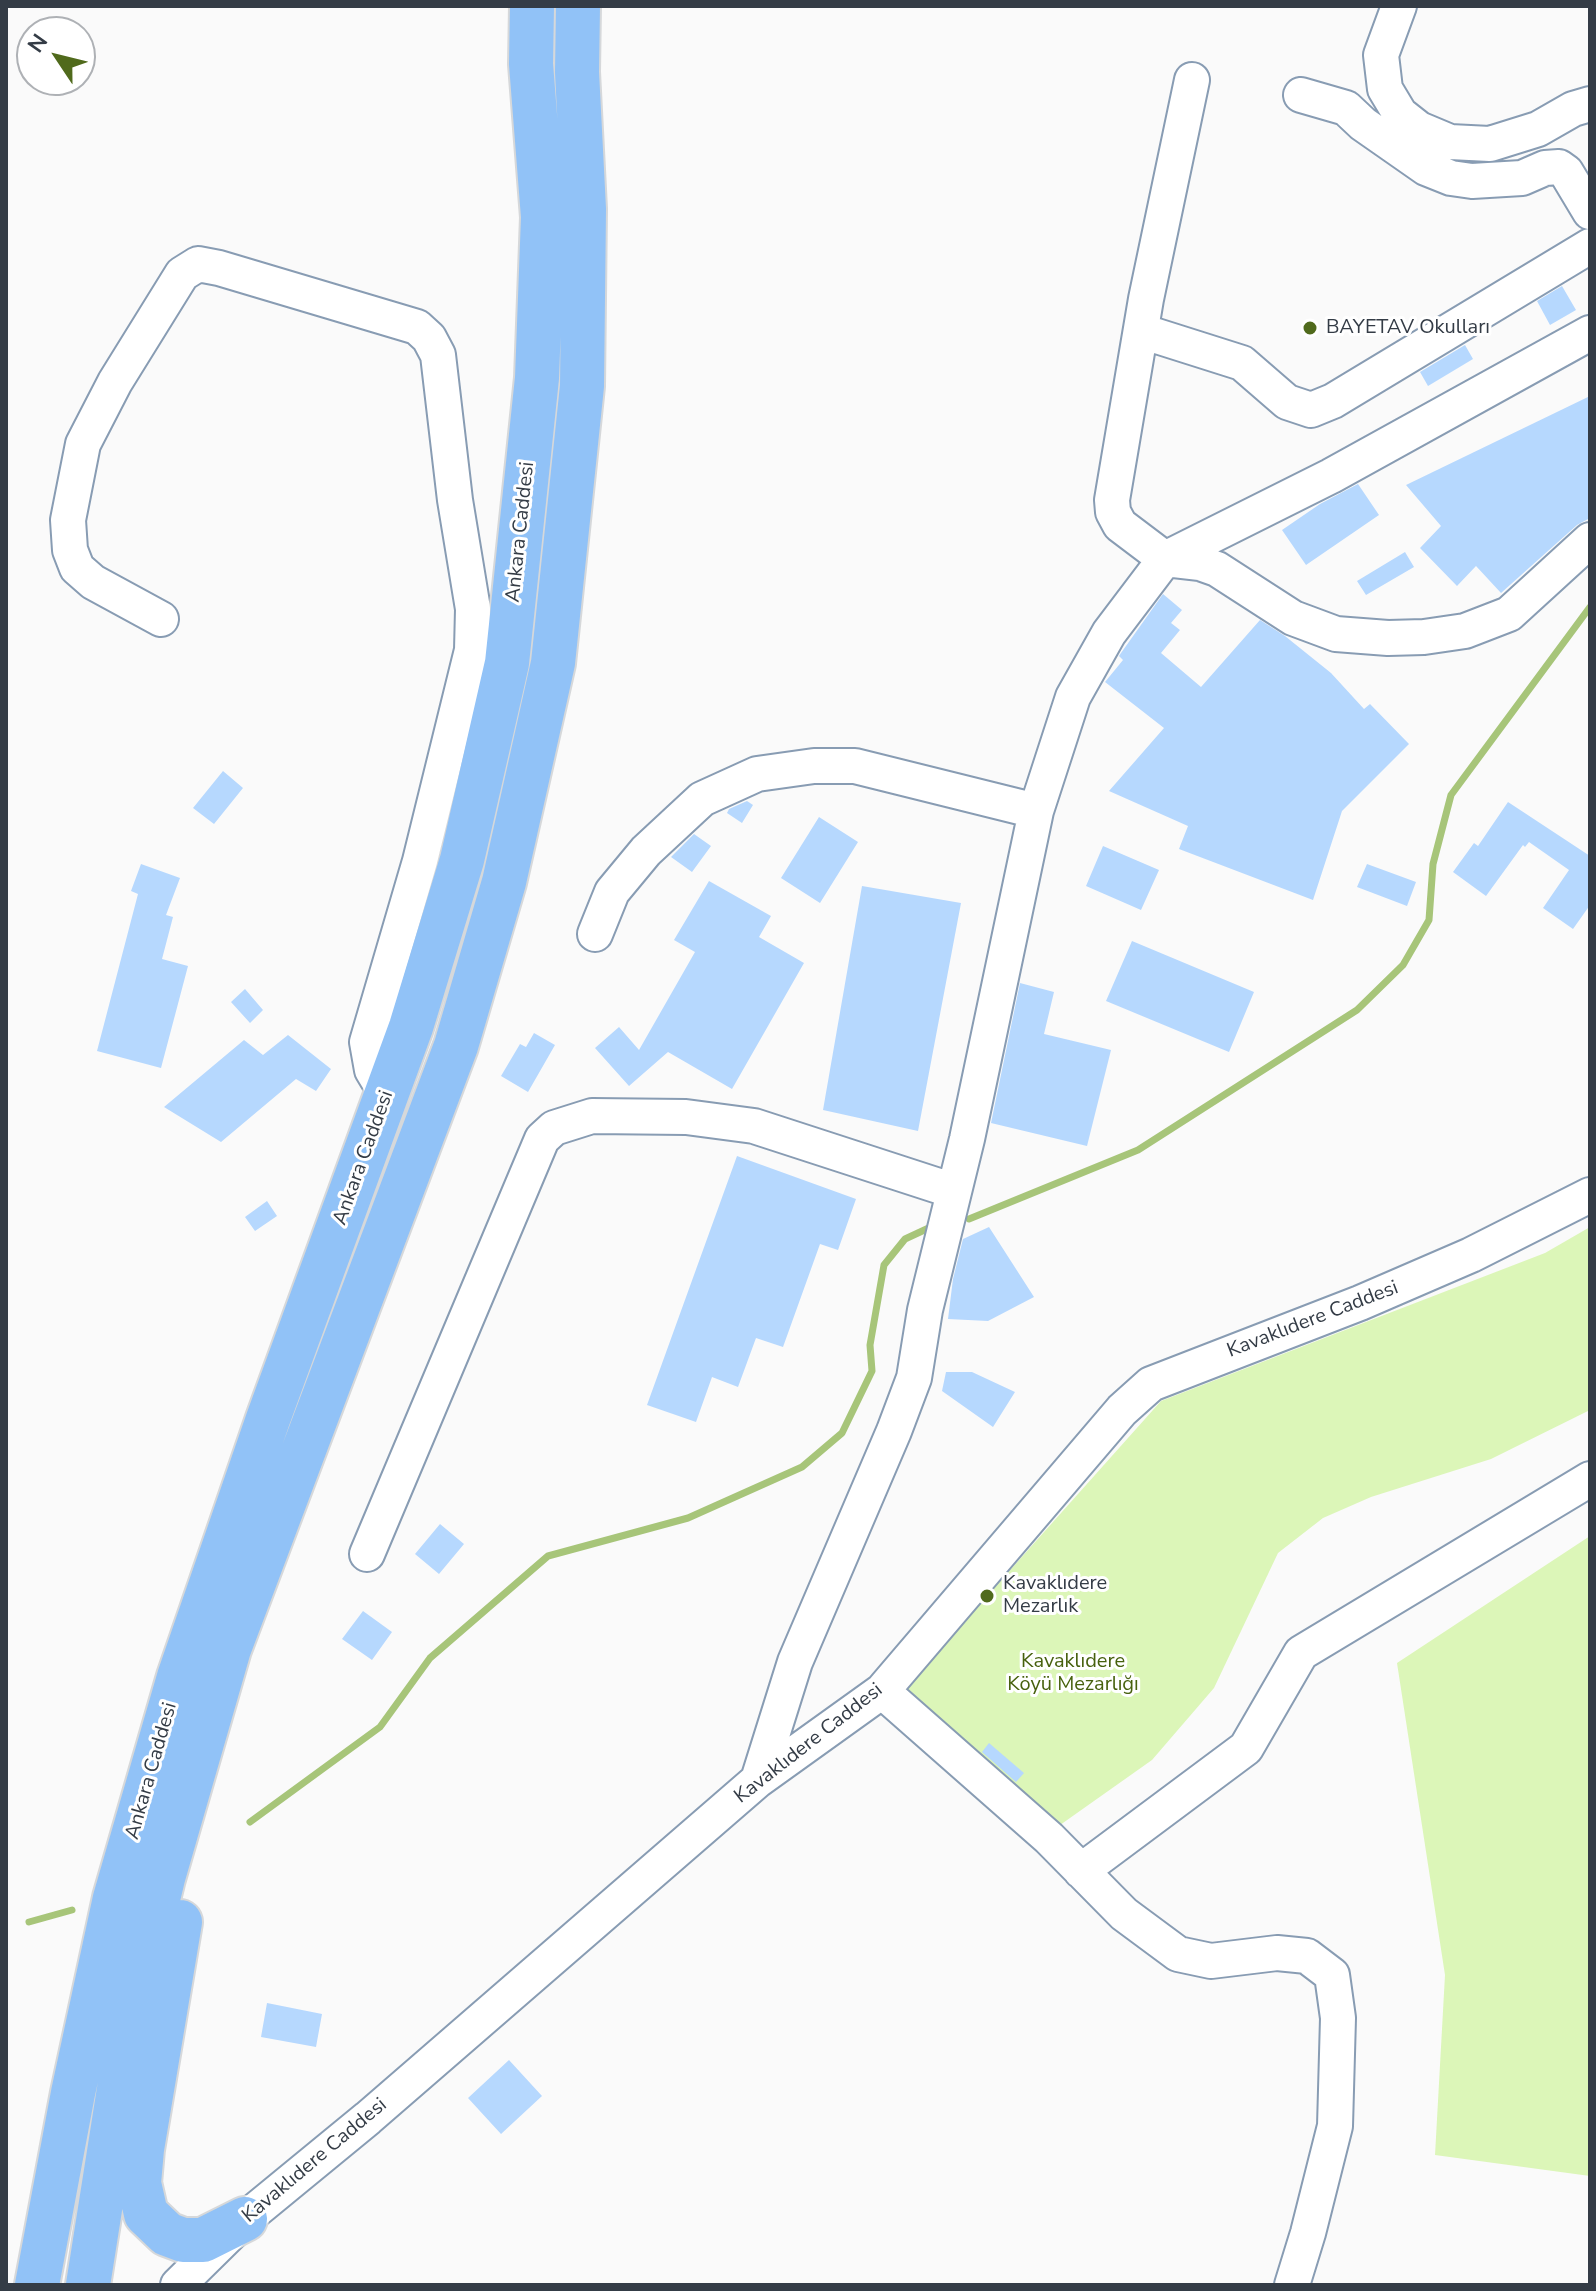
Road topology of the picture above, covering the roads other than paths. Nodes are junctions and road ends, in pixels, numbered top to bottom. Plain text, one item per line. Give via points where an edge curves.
1 (532, 6) edge
2 (578, 6) edge
3 (1399, 6) edge
4 (1192, 80) dead end
5 (1301, 95) dead end
6 (1590, 104) edge
7 (1590, 212) edge
8 (1590, 246) edge
9 (1141, 331) junction
10 (1590, 333) edge
11 (1590, 540) edge
12 (1165, 559) junction
13 (161, 619) dead end
14 (1036, 811) junction
15 (595, 934) dead end
16 (387, 1095) junction
17 (954, 1191) junction
18 (1590, 1195) edge
19 (1590, 1479) edge
20 (367, 1554) dead end
21 (229, 1649) junction
22 (882, 1691) junction
23 (758, 1780) junction
24 (1081, 1871) junction
25 (245, 2219) junction
26 (37, 2285) edge
27 (88, 2285) edge
28 (178, 2285) edge
29 (1292, 2285) edge

1 - 16 highway, Ankara Caddesi via 531,64 543,217 539,334 507,663 462,860
2 - 21 highway, Ankara Caddesi via 582,386 553,663 504,882 456,1046
3 - 6 street via 1381,55 1385,89 1400,114 1419,129 1450,142 1490,144
4 - 9 street
5 - 7 street via 1346,108 1404,154 1451,178 1522,178 1559,167
8 - 9 street via 1311,410 1287,402 1242,363
9 - 12 street via 1113,512 1120,525
10 - 12 street via 1413,433
11 - 12 street via 1509,614 1465,631 1424,637 1336,634 1293,618 1217,569
12 - 14 street via 1109,633 1073,697
13 - 16 street via 77,568 68,520 83,444 182,274 198,264 219,268 417,327 438,355 473,609 472,650 420,861 367,1042 372,1070
14 - 15 street via 855,766 757,774 702,799 646,851 612,892
14 - 17 street
16 - 26 highway, Ankara Caddesi via 175,1692 115,1898
17 - 20 street via 754,1126 686,1117 592,1116 554,1128 542,1139
17 - 23 street via 914,1378 795,1662
18 - 22 street, Kavaklıdere Caddesi via 1360,1303 1151,1384 1122,1410
19 - 24 street via 1301,1653 1246,1748
21 - 25 highway via 139,2183 146,2214 167,2234 183,2240 203,2240
21 - 27 highway, Ankara Caddesi via 132,2007
22 - 23 street, Kavaklıdere Caddesi
22 - 24 street
23 - 25 street, Kavaklıdere Caddesi
24 - 29 street via 1124,1914 1178,1954 1211,1961 1277,1953 1307,1956 1332,1975 1338,2018 1335,2126
25 - 28 street, Kavaklıdere Caddesi

